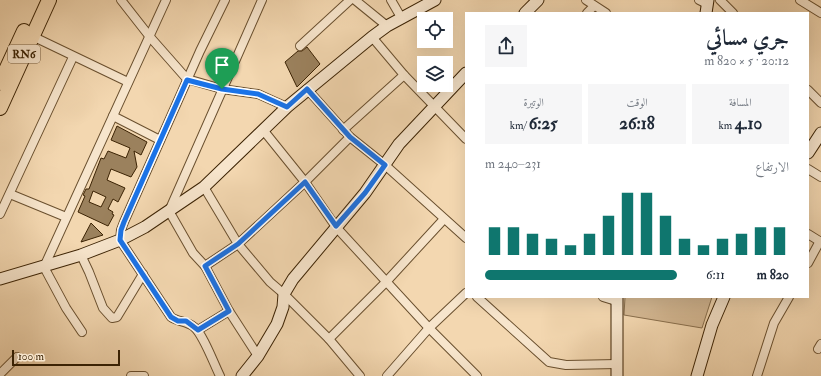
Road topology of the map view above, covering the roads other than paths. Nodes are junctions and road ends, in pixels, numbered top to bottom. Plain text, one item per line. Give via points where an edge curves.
1 (38, 0) edge
2 (49, 0) edge
3 (121, 0) edge
4 (166, 0) edge
5 (225, 0) edge
6 (262, 0) edge
7 (350, 0) edge
8 (355, 0) edge
9 (391, 0) edge
10 (435, 0) edge
11 (538, 0) edge
12 (586, 0) edge
13 (720, 0) edge
14 (800, 0) edge
15 (594, 6) junction
16 (809, 10) edge
17 (526, 12) edge
18 (588, 12) edge
19 (604, 12) edge
20 (732, 12) edge
21 (821, 13) edge
22 (402, 19) junction
23 (387, 26) junction
24 (32, 36) junction
25 (150, 37) junction
26 (372, 37) junction
27 (300, 46) dead end
28 (73, 57) junction
29 (465, 74) edge
30 (404, 75) junction
31 (187, 80) junction
32 (128, 82) junction
33 (0, 83) edge
34 (222, 89) junction
35 (307, 89) junction
36 (809, 91) edge
37 (821, 103) edge
38 (434, 106) junction
39 (287, 107) junction
40 (0, 108) edge
41 (113, 116) junction
42 (344, 130) junction
43 (264, 131) junction
44 (820, 135) edge
45 (350, 137) junction
46 (465, 138) edge
47 (160, 140) junction
48 (809, 150) edge
49 (385, 165) junction
50 (809, 170) edge
51 (821, 177) edge
52 (305, 182) junction
53 (204, 187) junction
54 (10, 194) junction
55 (169, 211) junction
56 (0, 214) edge
57 (66, 217) junction
58 (444, 219) junction
59 (336, 226) junction
60 (809, 235) edge
61 (465, 237) edge
62 (120, 240) junction
63 (821, 241) edge
64 (238, 244) junction
65 (81, 255) junction
66 (809, 261) edge
67 (205, 266) junction
68 (44, 267) junction
69 (143, 274) junction
70 (0, 279) edge
71 (386, 282) junction
72 (284, 294) junction
73 (465, 294) edge
74 (478, 298) edge
75 (724, 298) edge
76 (788, 298) edge
77 (616, 299) edge
78 (229, 311) junction
79 (429, 328) junction
80 (198, 330) junction
81 (82, 332) dead end
82 (329, 339) junction
83 (258, 356) junction
84 (17, 357) dead end
85 (617, 364) junction
86 (0, 374) edge
87 (131, 376) edge
88 (144, 376) edge
89 (220, 376) edge
90 (242, 376) edge
91 (360, 376) edge
92 (387, 376) edge
93 (477, 376) edge
94 (617, 376) edge
95 (697, 376) edge
96 (757, 376) edge

1 - 33 highway, RN6
2 - 24 highway, RN6
3 - 25 street
4 - 25 street
5 - 31 street
6 - 34 street
7 - 27 street
8 - 23 street
9 - 22 street
10 - 22 street
11 - 17 street
12 - 15 street
13 - 20 street
14 - 16 street
15 - 18 street
15 - 19 street
16 - 21 street
22 - 23 street
23 - 26 street
24 - 28 street
24 - 40 highway, RN6
25 - 31 street
25 - 32 street
26 - 30 street
26 - 35 street
28 - 32 street
28 - 54 street
29 - 38 street
30 - 38 street
30 - 42 street
31 - 34 street
31 - 47 street
32 - 41 street
34 - 39 street via 258,94
34 - 55 street
35 - 39 street
35 - 42 street
36 - 37 street
38 - 46 street
38 - 49 street via 399,144
39 - 43 street
41 - 47 street
41 - 57 street
42 - 45 street
43 - 52 street
43 - 53 street
44 - 48 street
45 - 49 street
45 - 52 street
47 - 62 street via 124,222
49 - 58 street
49 - 59 street
50 - 51 street
52 - 59 street
52 - 64 street
53 - 55 street
53 - 64 street
54 - 56 street
54 - 57 street
55 - 62 street
55 - 67 street via 193,253
57 - 68 street
58 - 61 street
58 - 71 street
59 - 71 street
59 - 72 street
60 - 63 street
62 - 65 street
62 - 69 street
63 - 66 street
64 - 67 street
64 - 72 street via 270,282
65 - 68 street
65 - 69 street via 103,308 112,318 117,317
67 - 78 street
68 - 70 street
68 - 81 street
69 - 80 street via 171,317 178,321 186,321
71 - 79 street
71 - 82 street
72 - 82 street
72 - 83 street via 281,317
73 - 79 street
74 - 85 street via 549,362 566,365
75 - 95 street via 712,325
76 - 96 street via 774,323
77 - 85 street
78 - 80 street
78 - 83 street
79 - 92 street
79 - 93 street
80 - 89 street
82 - 91 street
83 - 90 street
84 - 86 street
85 - 94 street
87 - 88 street

